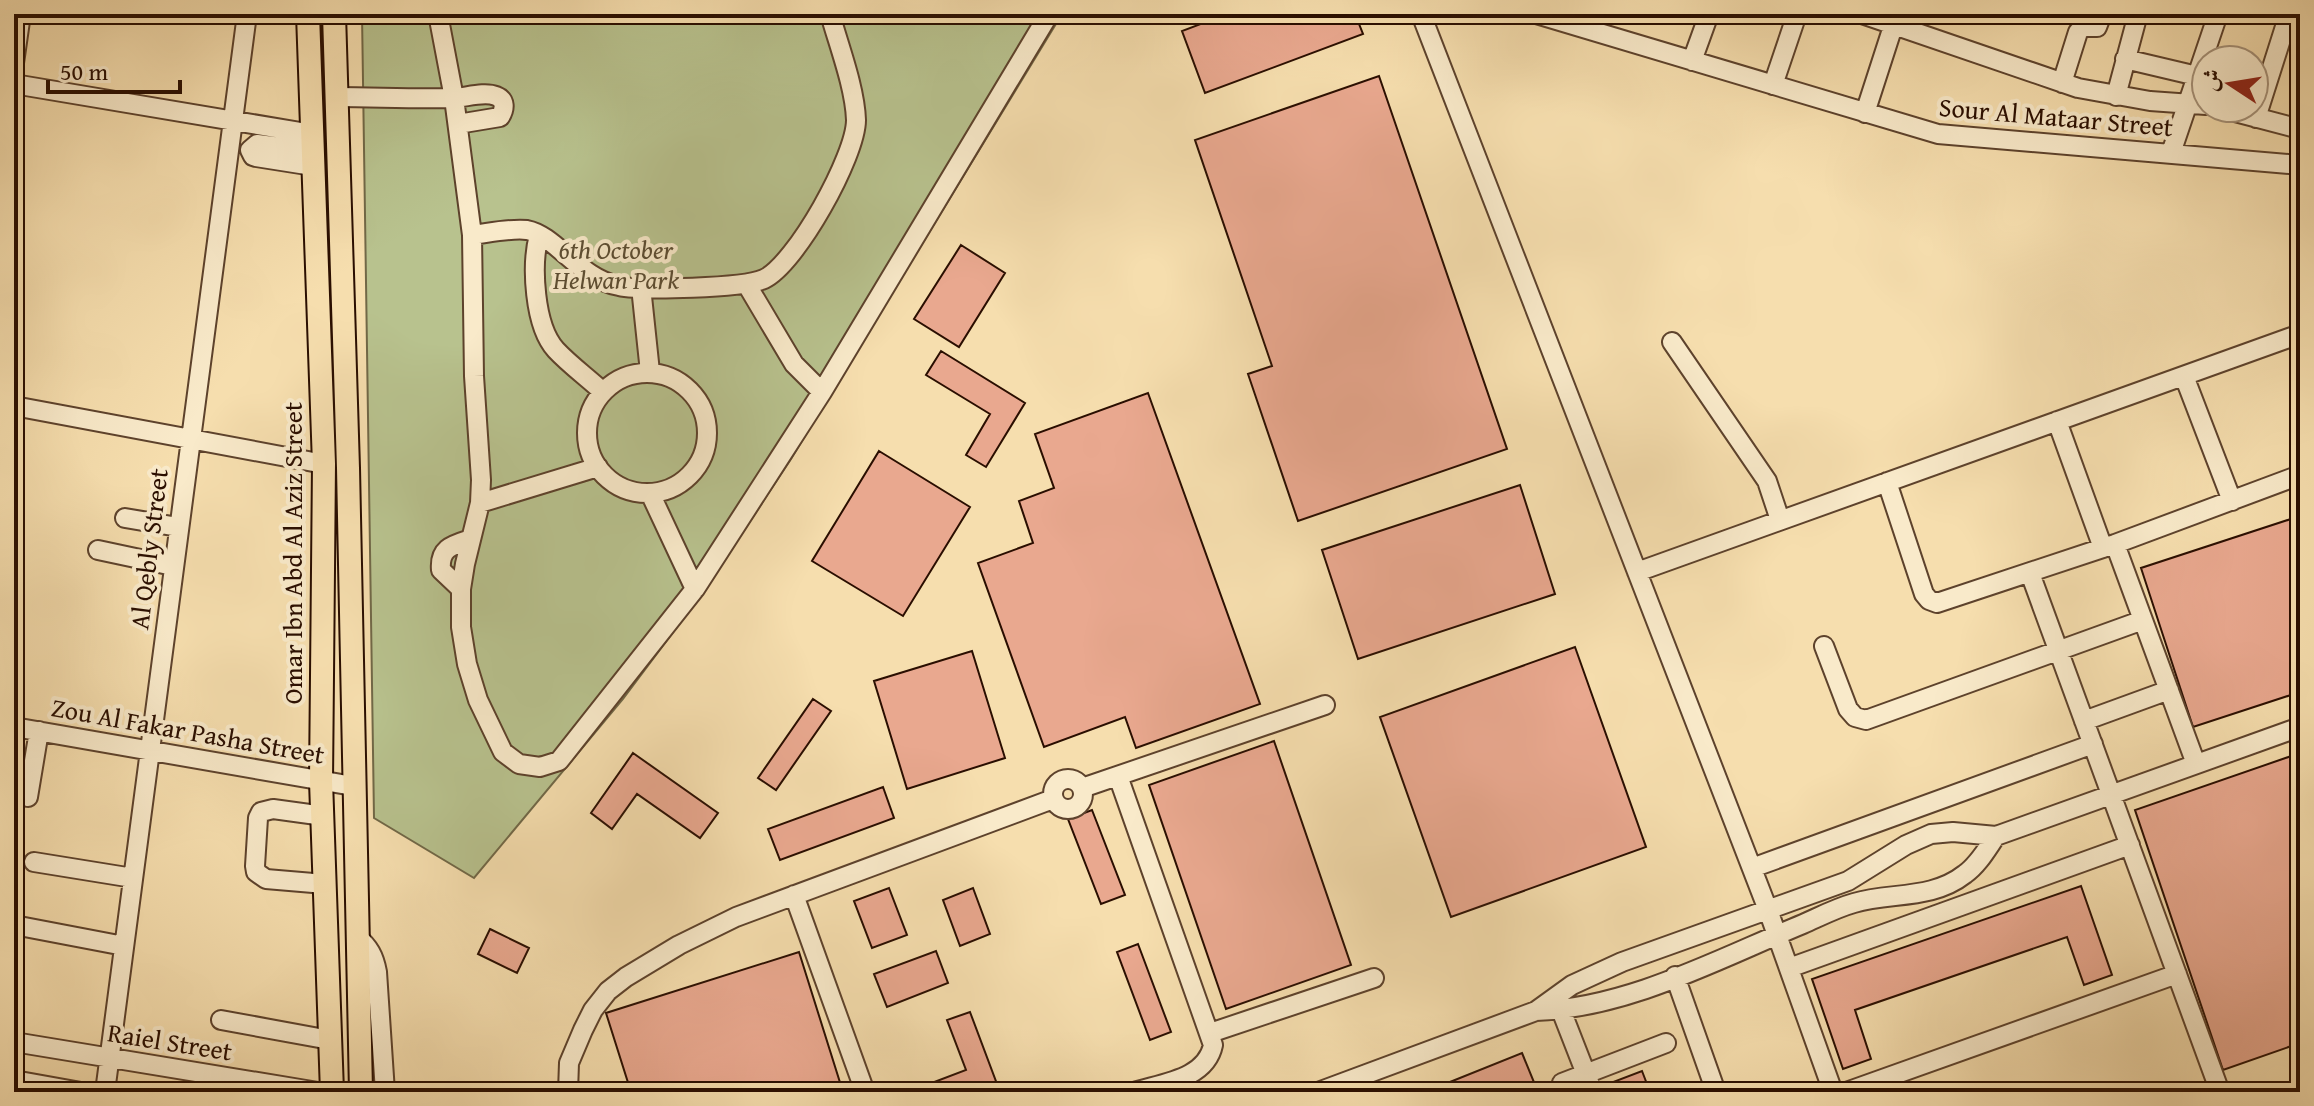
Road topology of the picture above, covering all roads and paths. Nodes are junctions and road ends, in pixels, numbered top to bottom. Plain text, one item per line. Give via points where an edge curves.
1 (21, 14) edge
2 (247, 14) edge
3 (308, 14) edge
4 (334, 14) edge
5 (438, 14) edge
6 (830, 14) edge
7 (1049, 14) edge
8 (1421, 14) edge
9 (1536, 14) edge
10 (1709, 14) edge
11 (1797, 14) edge
12 (1862, 14) edge
13 (2102, 14) edge
14 (2138, 14) edge
15 (2218, 14) edge
16 (2289, 14) edge
17 (1896, 20) edge
18 (1591, 21) edge
19 (2291, 36) edge
20 (2208, 44) edge
21 (2125, 59) junction
22 (1692, 61) junction
23 (14, 63) edge
24 (2190, 74) edge
25 (2062, 83) junction
26 (14, 84) edge
27 (1773, 85) junction
28 (2270, 85) edge
29 (2116, 96) junction
30 (337, 97) junction
31 (454, 98) junction
32 (2190, 103) edge
33 (1865, 113) junction
34 (2190, 117) edge
35 (231, 120) junction
36 (2270, 122) edge
37 (458, 124) junction
38 (2300, 129) edge
39 (313, 150) junction
40 (2171, 153) junction
41 (2300, 165) edge
42 (472, 235) junction
43 (539, 235) junction
44 (747, 285) junction
45 (641, 287) junction
46 (2300, 334) edge
47 (1672, 342) dead end
48 (650, 372) junction
49 (2184, 376) junction
50 (603, 392) junction
51 (822, 392) junction
52 (14, 406) edge
53 (2057, 421) junction
54 (190, 440) junction
55 (324, 464) junction
56 (598, 467) junction
57 (2300, 475) edge
58 (1887, 482) junction
59 (650, 493) junction
60 (2232, 501) junction
61 (480, 503) junction
62 (125, 518) dead end
63 (1780, 520) junction
64 (178, 527) junction
65 (2109, 546) junction
66 (98, 550) dead end
67 (173, 566) junction
68 (1637, 572) junction
69 (2030, 573) junction
70 (695, 589) junction
71 (2143, 620) junction
72 (1824, 646) dead end
73 (2059, 651) junction
74 (2169, 690) junction
75 (1325, 705) dead end
76 (2084, 721) junction
77 (14, 727) edge
78 (2300, 727) edge
79 (39, 731) junction
80 (2093, 744) junction
81 (149, 751) junction
82 (2196, 764) junction
83 (1118, 776) junction
84 (321, 781) junction
85 (353, 786) junction
86 (2112, 795) junction
87 (28, 797) dead end
88 (324, 816) junction
89 (1996, 836) junction
90 (2130, 845) junction
91 (34, 862) dead end
92 (1752, 868) junction
93 (133, 878) junction
94 (325, 884) junction
95 (794, 895) junction
96 (1768, 910) junction
97 (14, 925) edge
98 (1777, 934) junction
99 (357, 937) junction
100 (124, 946) junction
101 (1641, 955) junction
102 (1789, 968) junction
103 (2177, 974) junction
104 (1675, 976) junction
105 (1374, 978) dead end
106 (1652, 986) junction
107 (1561, 1010) junction
108 (1536, 1011) junction
109 (221, 1020) dead end
110 (1210, 1033) junction
111 (330, 1040) junction
112 (14, 1042) edge
113 (1666, 1043) dead end
114 (109, 1058) junction
115 (1586, 1074) junction
116 (14, 1080) edge
117 (1562, 1083) dead end
118 (81, 1092) edge
119 (105, 1092) edge
120 (318, 1092) edge
121 (332, 1092) edge
122 (361, 1092) edge
123 (385, 1092) edge
124 (568, 1092) edge
125 (865, 1092) edge
126 (1134, 1092) edge
127 (1318, 1092) edge
128 (1593, 1092) edge
129 (1716, 1092) edge
130 (1833, 1092) edge
131 (1846, 1092) edge
132 (2220, 1092) edge

1 - 23 street
2 - 35 street, Al Qebly Street
3 - 39 main road, Omar Ibn Abd Al Aziz Street
4 - 30 main road, Omar Ibn Abd Al Aziz Street
5 - 31 street
6 - 44 street via 856,120 852,148 780,269
7 - 51 street
8 - 68 street
9 - 18 street, Sour Al Mataar Street
10 - 22 street
11 - 27 street
12 - 17 street
13 - 25 street via 2097,27 2078,32
14 - 21 street
15 - 20 street
16 - 19 street
17 - 25 street
17 - 33 street
18 - 22 street, Sour Al Mataar Street
19 - 28 street
21 - 24 street
21 - 29 street
22 - 27 street, Sour Al Mataar Street
25 - 29 street
26 - 35 street
27 - 33 street, Sour Al Mataar Street
29 - 32 street
30 - 31 street
30 - 85 main road, Omar Ibn Abd Al Aziz Street
31 - 37 street
31 - 37 street via 490,95 503,102 500,117
33 - 40 street, Sour Al Mataar Street via 1938,134
34 - 40 street
35 - 39 street
35 - 54 street, Al Qebly Street
36 - 38 street
37 - 42 street
39 - 55 main road, Omar Ibn Abd Al Aziz Street
40 - 41 street, Sour Al Mataar Street
42 - 43 street via 516,230
42 - 61 street
43 - 45 street via 603,282
43 - 50 street via 534,265 546,335
44 - 45 street
44 - 51 street via 794,364
45 - 48 street
46 - 49 street
47 - 63 street via 1767,481
48 - 50 street via 624,377
48 - 59 street via 684,385 705,414 708,432 705,451 691,474
49 - 53 street
49 - 60 street
50 - 56 street via 588,420 589,445
51 - 70 street
52 - 54 street
53 - 58 street
53 - 65 street
54 - 55 street
54 - 64 street, Al Qebly Street
55 - 84 main road, Omar Ibn Abd Al Aziz Street
56 - 59 street via 621,487
56 - 61 street
57 - 60 street
58 - 63 street
58 - 69 street via 1929,600 1945,602
59 - 70 street
60 - 65 street
61 - 70 street via 461,589 463,639 478,700 503,752 519,764 540,767 559,761
62 - 64 street
63 - 68 street
64 - 67 street, Al Qebly Street
65 - 69 street
65 - 71 street
66 - 67 street
67 - 81 street, Al Qebly Street
68 - 92 street
69 - 73 street
71 - 73 street
71 - 74 street
72 - 73 street via 1848,709 1866,720
73 - 76 street
74 - 76 street
74 - 82 street
75 - 83 street
76 - 80 street
77 - 79 street, Zou Al Fakar Pasha Street
78 - 82 street
79 - 81 street, Zou Al Fakar Pasha Street
79 - 87 street
80 - 86 street
80 - 92 street
81 - 84 street, Zou Al Fakar Pasha Street
81 - 93 street, Al Qebly Street
82 - 86 street
83 - 95 street via 1082,788 1073,779 1060,781 1053,799
83 - 110 street
84 - 85 street, Zou Al Fakar Pasha Street
84 - 88 main road, Omar Ibn Abd Al Aziz Street
85 - 99 main road, Omar Ibn Abd Al Aziz Street
86 - 89 street
86 - 90 street
88 - 94 main road, Omar Ibn Abd Al Aziz Street
88 - 94 street via 261,812 255,866 266,879
89 - 96 street via 1931,834 1848,881
89 - 98 street via 1966,874 1944,885 1921,894 1855,902
90 - 102 street
90 - 103 street
91 - 93 street
92 - 96 street
93 - 100 street, Al Qebly Street
94 - 111 main road, Omar Ibn Abd Al Aziz Street
95 - 124 street via 679,945 608,991 593,1010 569,1063
95 - 125 street
96 - 98 street
96 - 101 street
97 - 100 street
98 - 102 street
98 - 104 street
99 - 122 main road, Omar Ibn Abd Al Aziz Street
99 - 123 street via 375,958
100 - 114 street, Al Qebly Street
101 - 106 street
101 - 108 street via 1591,975
102 - 130 street
103 - 131 street
103 - 132 street
104 - 106 street
104 - 129 street
105 - 110 street
106 - 107 street
107 - 108 street
107 - 115 street
108 - 127 street
109 - 111 street
110 - 126 street via 1213,1045 1204,1066
111 - 121 main road, Omar Ibn Abd Al Aziz Street
112 - 114 street, Raiel Street
113 - 115 street
114 - 119 street, Al Qebly Street
114 - 120 street, Raiel Street
115 - 117 street
115 - 128 street
116 - 118 street

